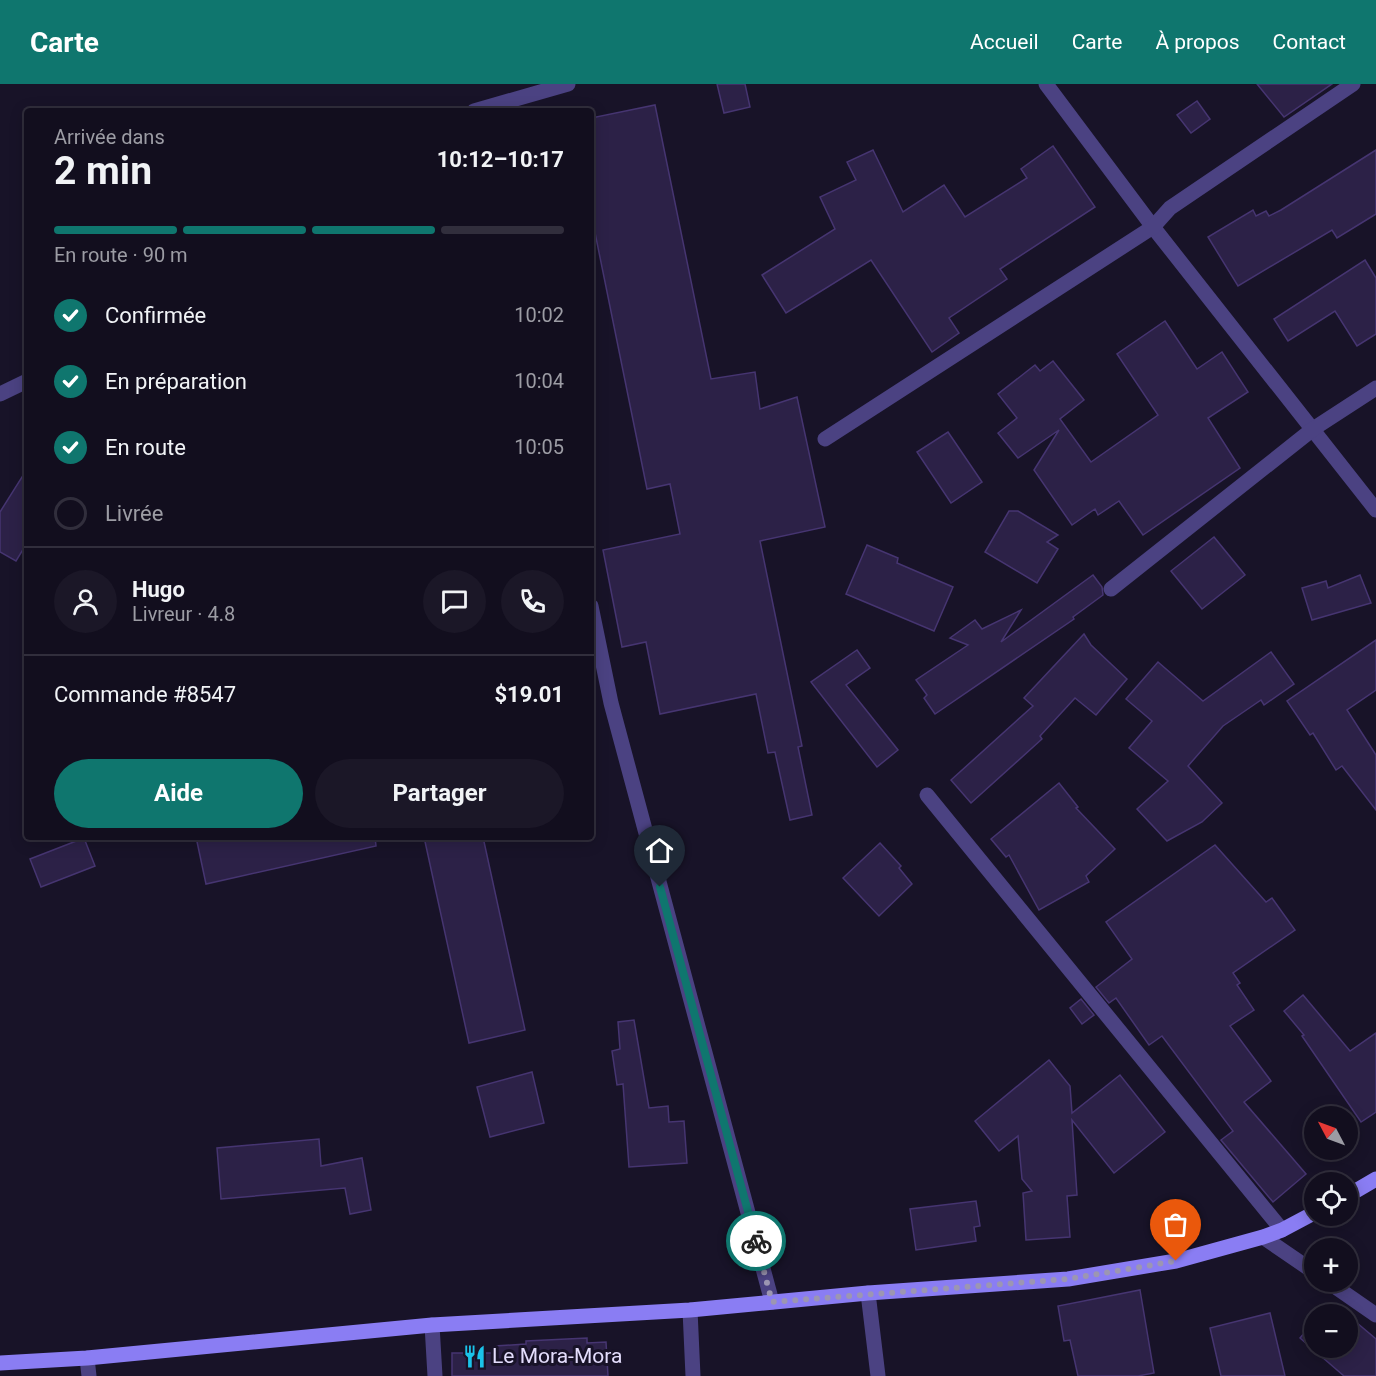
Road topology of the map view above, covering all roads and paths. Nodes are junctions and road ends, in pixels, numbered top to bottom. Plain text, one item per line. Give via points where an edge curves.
1 (568, 84) edge
2 (1046, 84) edge
3 (1353, 84) edge
4 (490, 108) edge
5 (1153, 227) junction
6 (24, 382) edge
7 (1376, 388) edge
8 (0, 394) edge
9 (1313, 429) junction
10 (825, 439) dead end
11 (1376, 510) edge
12 (1111, 589) dead end
13 (594, 621) edge
14 (927, 795) dead end
15 (1376, 1179) edge
16 (1358, 1190) edge
17 (1304, 1218) edge
18 (1282, 1230) junction
19 (1263, 1237) junction
20 (1304, 1265) edge
21 (1343, 1292) edge
22 (868, 1293) junction
23 (772, 1302) junction
24 (690, 1310) junction
25 (1376, 1315) edge
26 (432, 1326) junction
27 (87, 1358) junction
28 (0, 1363) edge
29 (89, 1376) edge
30 (435, 1376) edge
31 (693, 1376) edge
32 (878, 1376) edge

1 - 4 street
2 - 5 street
3 - 5 street via 1170,208
5 - 9 street
5 - 10 street
6 - 8 street
7 - 9 street
9 - 11 street
9 - 12 street
13 - 23 street via 611,703
14 - 18 street
15 - 16 main road
17 - 18 main road
18 - 19 main road
19 - 20 street
19 - 22 main road via 1176,1261 1068,1279
21 - 25 street
22 - 23 main road
22 - 32 street
23 - 24 main road
24 - 26 main road
24 - 31 street
26 - 27 main road
26 - 30 street
27 - 28 main road
27 - 29 street

